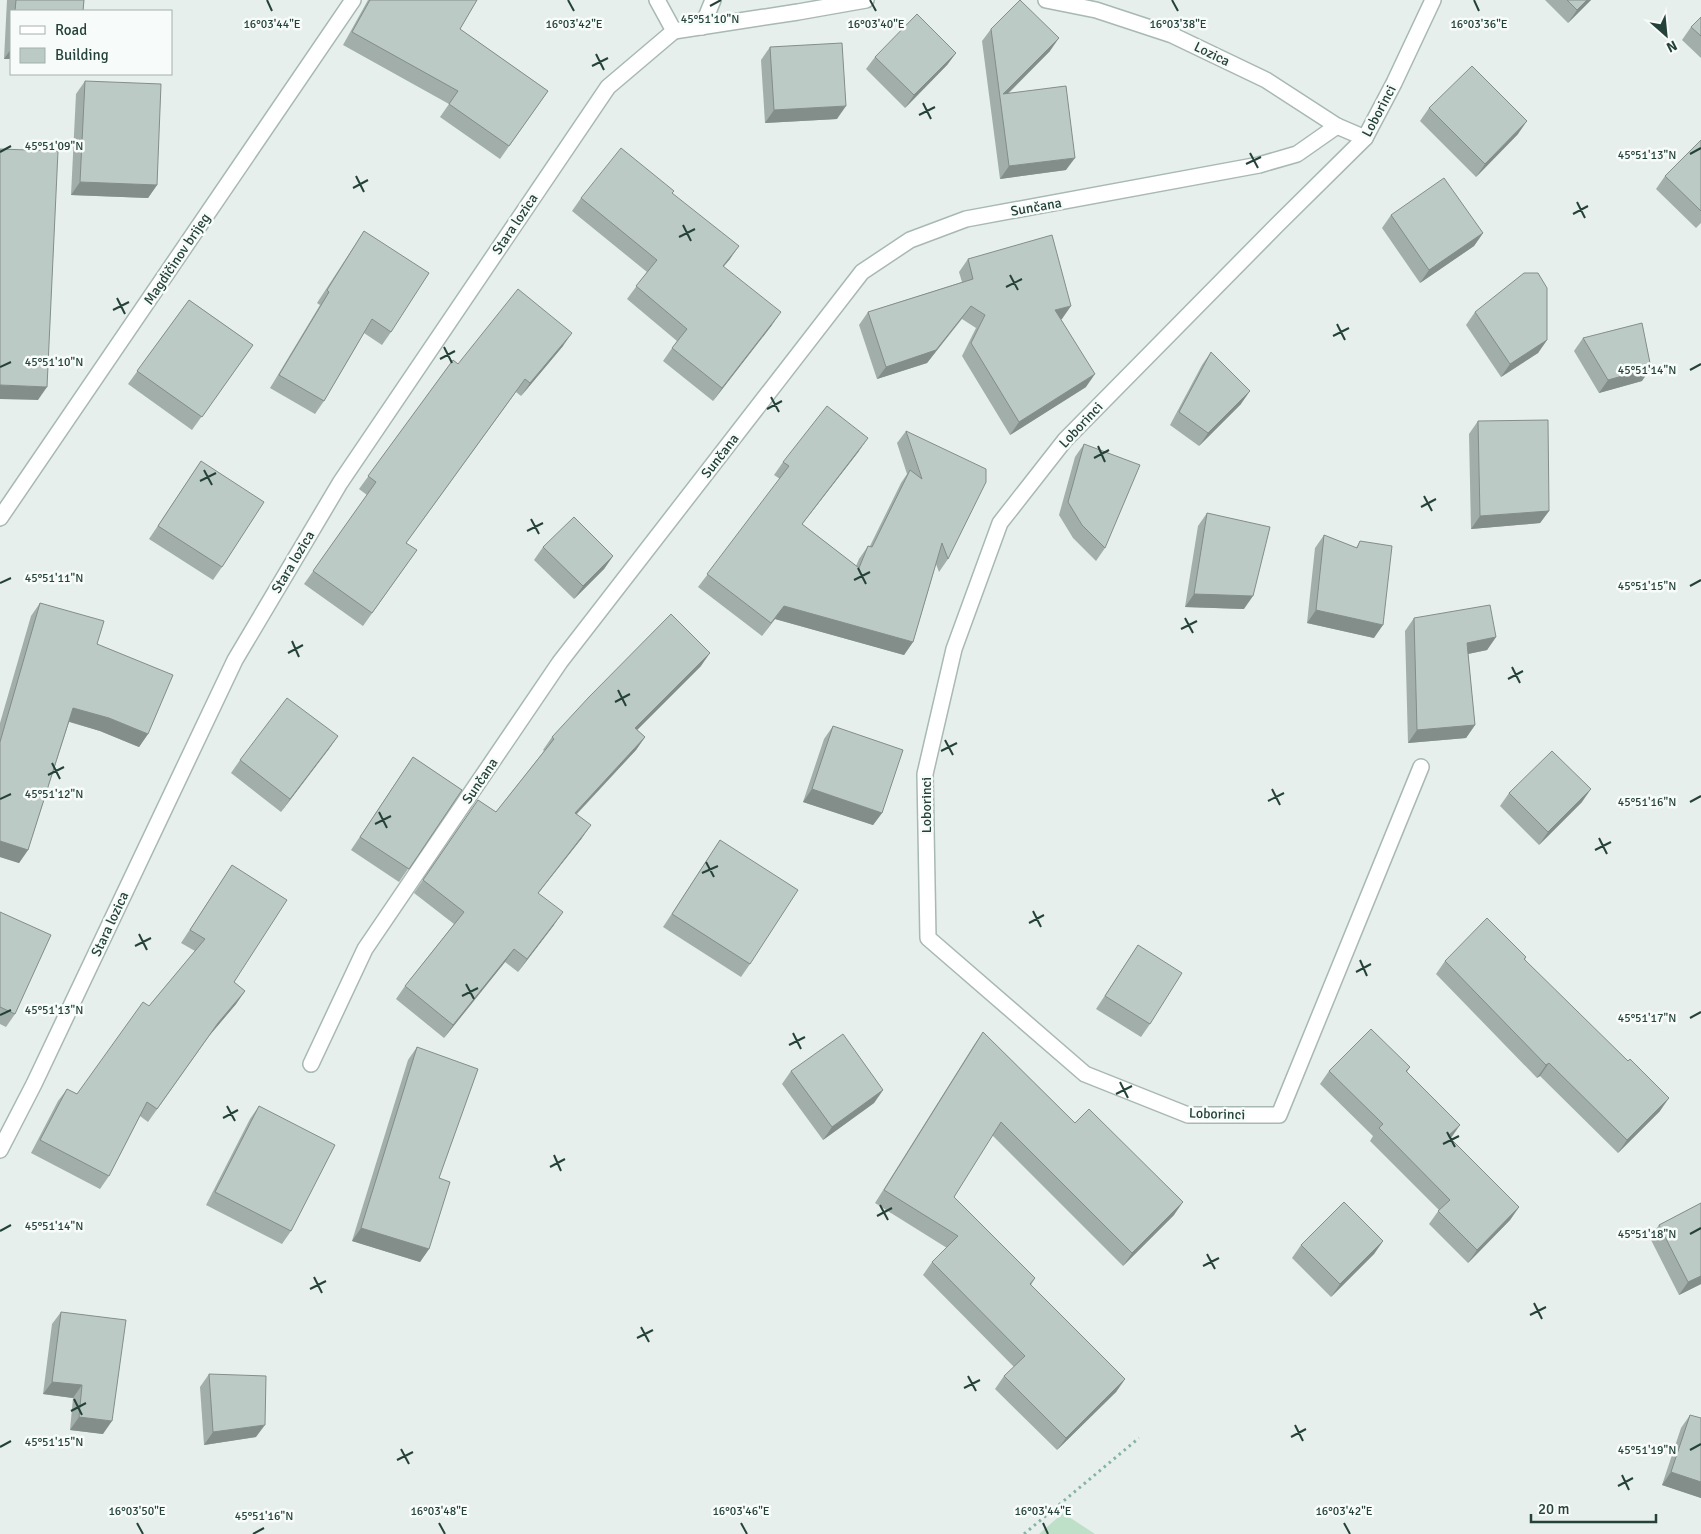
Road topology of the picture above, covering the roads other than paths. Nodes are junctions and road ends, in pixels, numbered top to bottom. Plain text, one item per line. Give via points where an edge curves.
1 (354, 0) edge
2 (657, 0) edge
3 (713, 0) edge
4 (866, 0) edge
5 (1046, 0) edge
6 (1433, 0) edge
7 (702, 27) junction
8 (674, 31) junction
9 (1337, 126) junction
10 (1365, 138) junction
11 (0, 518) edge
12 (1421, 767) dead end
13 (311, 1064) dead end
14 (0, 1150) edge

1 - 11 street, Magdičinov brijeg
2 - 8 street
3 - 7 street
4 - 7 street
5 - 9 street, Lozica via 1096,10 1172,35 1266,80
6 - 10 street, Loborinci
7 - 8 street
8 - 14 street, Stara lozica via 608,87 340,482 235,660
9 - 10 street, Lozica
9 - 13 street, Sunčana via 1297,154 1259,166 966,219 910,240 862,272 560,662 366,949
10 - 12 street, Loborinci via 1065,440 1000,523 954,650 926,774 928,938 1086,1074 1188,1115 1279,1115

